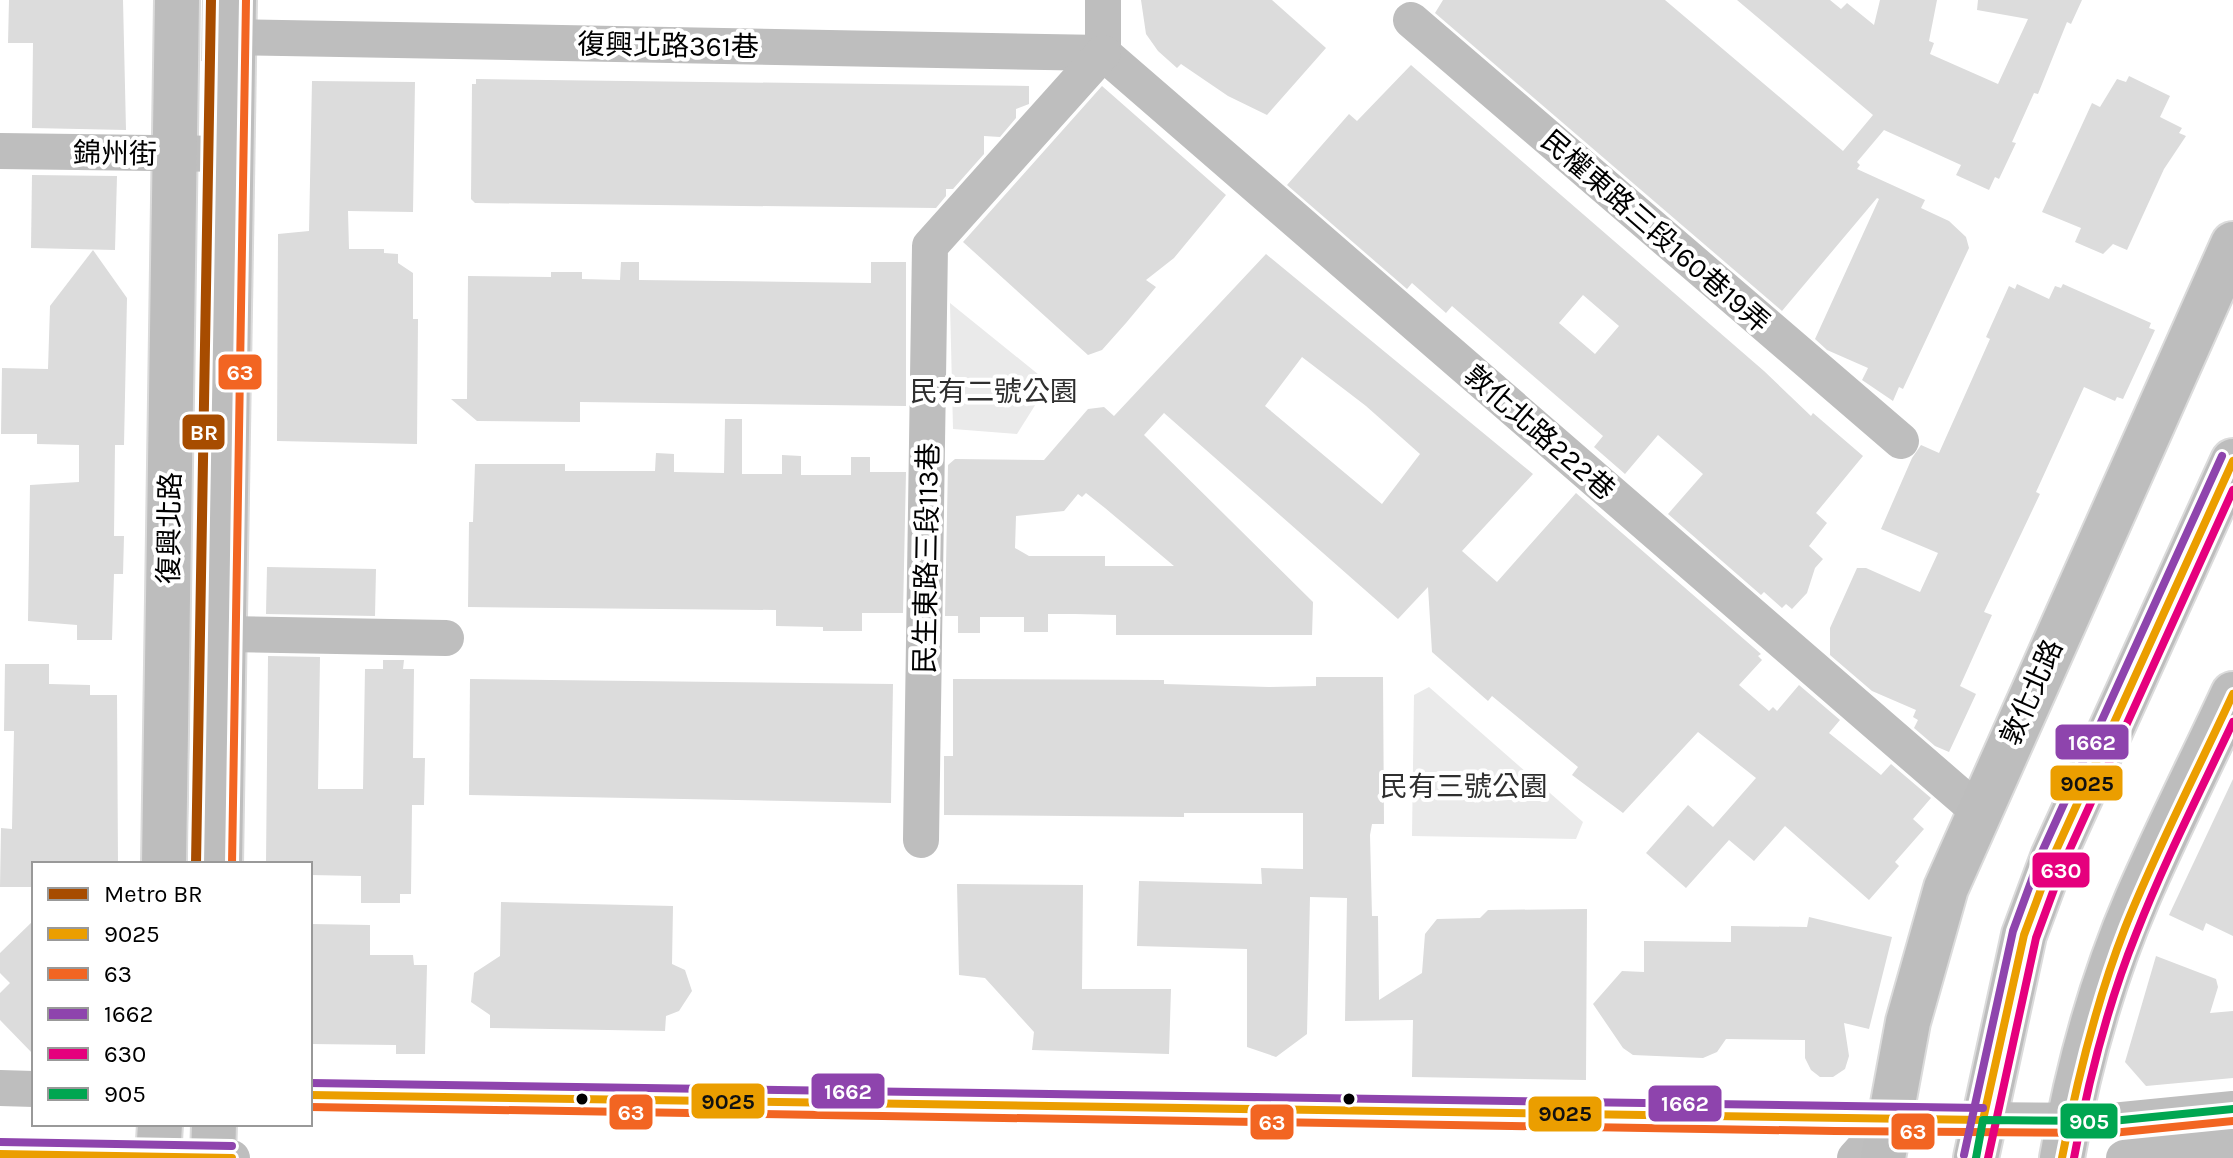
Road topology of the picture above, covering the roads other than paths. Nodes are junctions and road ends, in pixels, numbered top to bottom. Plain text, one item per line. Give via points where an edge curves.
1 (177, 0) edge
2 (1103, 0) edge
3 (234, 18) edge
4 (1411, 20) dead end
5 (1103, 53) junction
6 (0, 151) edge
7 (175, 154) junction
8 (230, 154) junction
9 (2233, 244) edge
10 (1901, 441) dead end
11 (2233, 461) edge
12 (224, 634) junction
13 (446, 638) dead end
14 (2233, 694) edge
15 (1978, 811) junction
16 (921, 840) dead end
17 (164, 862) edge
18 (220, 862) edge
19 (0, 1088) edge
20 (32, 1089) edge
21 (312, 1095) edge
22 (2233, 1109) edge
23 (160, 1126) edge
24 (214, 1126) edge
25 (1887, 1138) edge
26 (1979, 1139) edge
27 (2066, 1139) edge
28 (2233, 1147) edge
29 (0, 1154) edge
30 (158, 1158) edge
31 (213, 1158) edge
32 (232, 1158) edge
33 (1855, 1158) edge
34 (2124, 1158) edge

1 - 7 main road, 復興北路
2 - 5 street
3 - 5 street, 復興北路361巷
3 - 8 main road, 復興北路
4 - 10 street, 民權東路三段160巷19弄
5 - 15 street, 敦化北路222巷
5 - 16 street, 民生東路三段113巷 via 930,246
6 - 7 street, 錦州街
7 - 8 street, 錦州街
7 - 17 main road, 復興北路
8 - 12 main road, 復興北路
9 - 15 main road, 敦化北路
11 - 26 main road via 2053,857 2024,935
12 - 13 street
12 - 18 main road, 復興北路
14 - 27 main road via 2136,902 2101,1000
15 - 25 main road, 敦化北路 via 1926,950
19 - 20 street
21 - 25 street
22 - 27 street via 2112,1121
23 - 30 main road
24 - 31 main road
25 - 26 street
25 - 33 street
26 - 27 street
28 - 34 street
29 - 30 street
30 - 31 street
31 - 32 street

